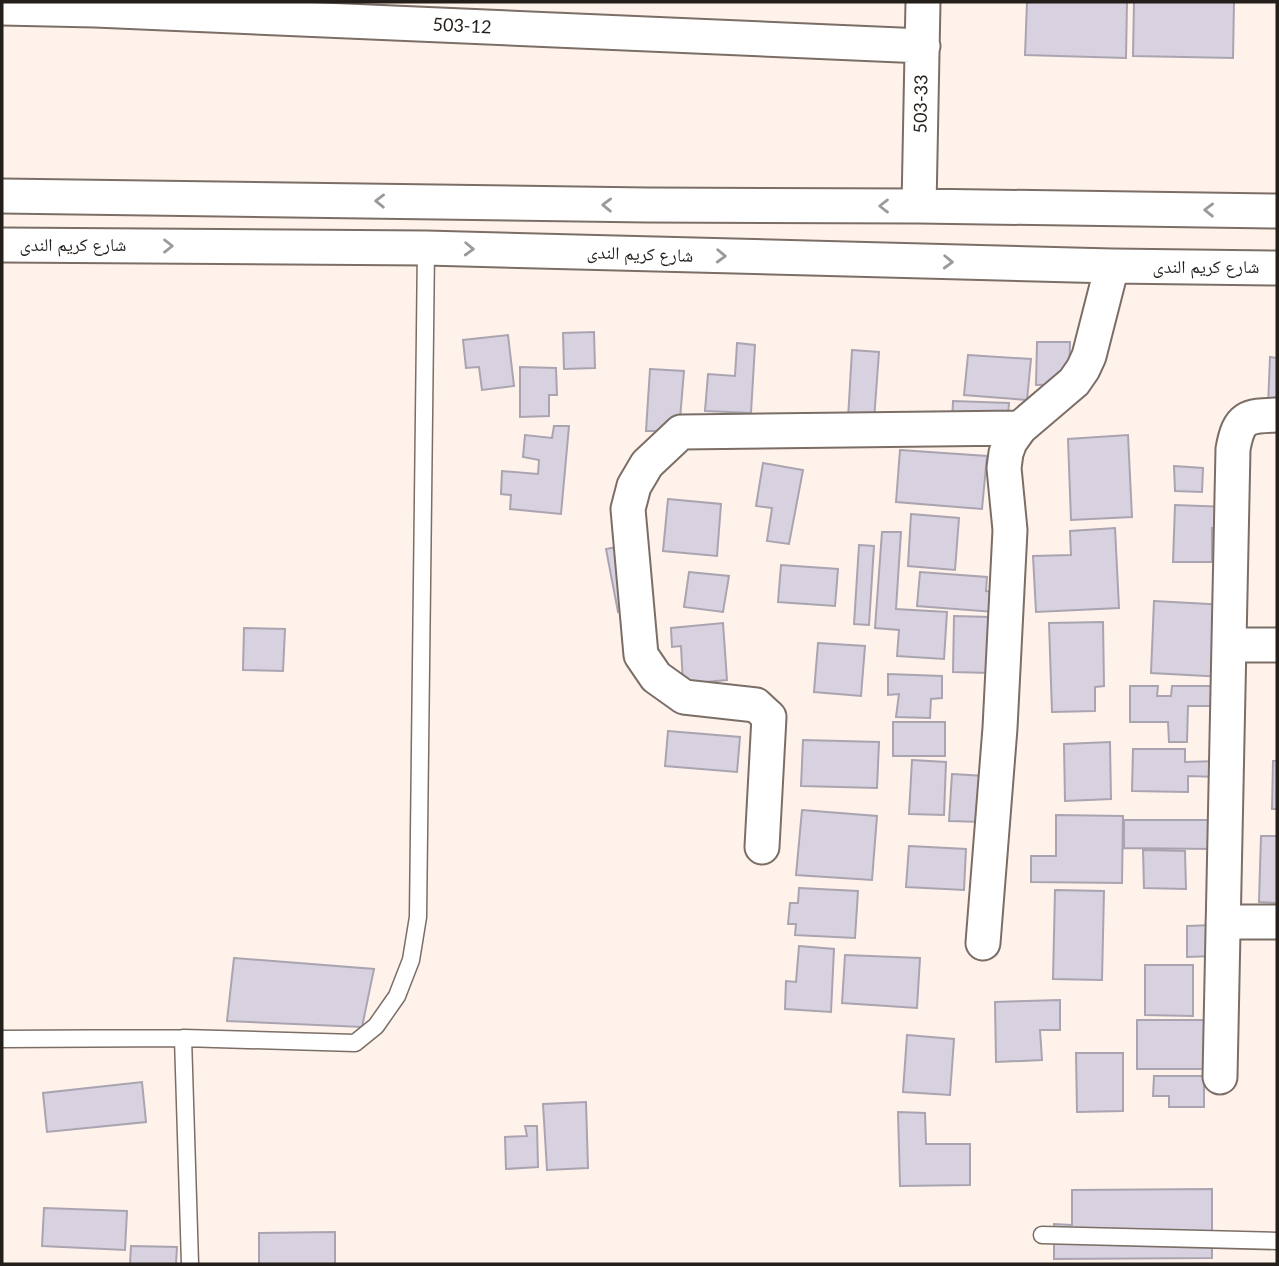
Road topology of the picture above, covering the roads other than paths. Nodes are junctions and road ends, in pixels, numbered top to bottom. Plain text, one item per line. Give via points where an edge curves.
1 (923, 2) edge
2 (95, 6) edge
3 (2, 8) edge
4 (923, 46) junction
5 (2, 195) edge
6 (647, 205) junction
7 (919, 206) junction
8 (1277, 211) edge
9 (2, 245) edge
10 (426, 248) junction
11 (651, 254) junction
12 (1112, 266) junction
13 (1277, 268) edge
14 (1277, 415) edge
15 (1020, 428) junction
16 (1229, 645) junction
17 (1277, 645) edge
18 (762, 846) dead end
19 (1223, 922) junction
20 (1277, 922) edge
21 (983, 943) dead end
22 (183, 1038) junction
23 (2, 1039) edge
24 (1220, 1077) dead end
25 (1042, 1235) dead end
26 (1277, 1241) edge
27 (190, 1264) edge

1 - 4 street, 503-33
2 - 3 street, 503-12
2 - 4 street, 503-12
4 - 7 street, 503-33
6 -> 5 street
7 -> 6 street
6 - 11 street
8 -> 7 street
9 -> 10 street, شارع كريم الندى
10 -> 11 street, شارع كريم الندى
10 - 22 lane via 418,917 411,960 397,996 376,1026 355,1043
11 -> 12 street, شارع كريم الندى
12 - 13 street, شارع كريم الندى
12 - 15 street via 1083,369
14 - 16 street via 1254,416 1236,432
15 - 18 street via 681,432 648,464 634,486 628,509 641,655 656,677 684,697 756,705 769,718
15 - 21 street via 1010,442 1004,468 1010,530
16 - 17 street
16 - 19 street
19 - 20 street
19 - 24 street
22 - 23 lane
22 - 27 lane
25 - 26 lane

